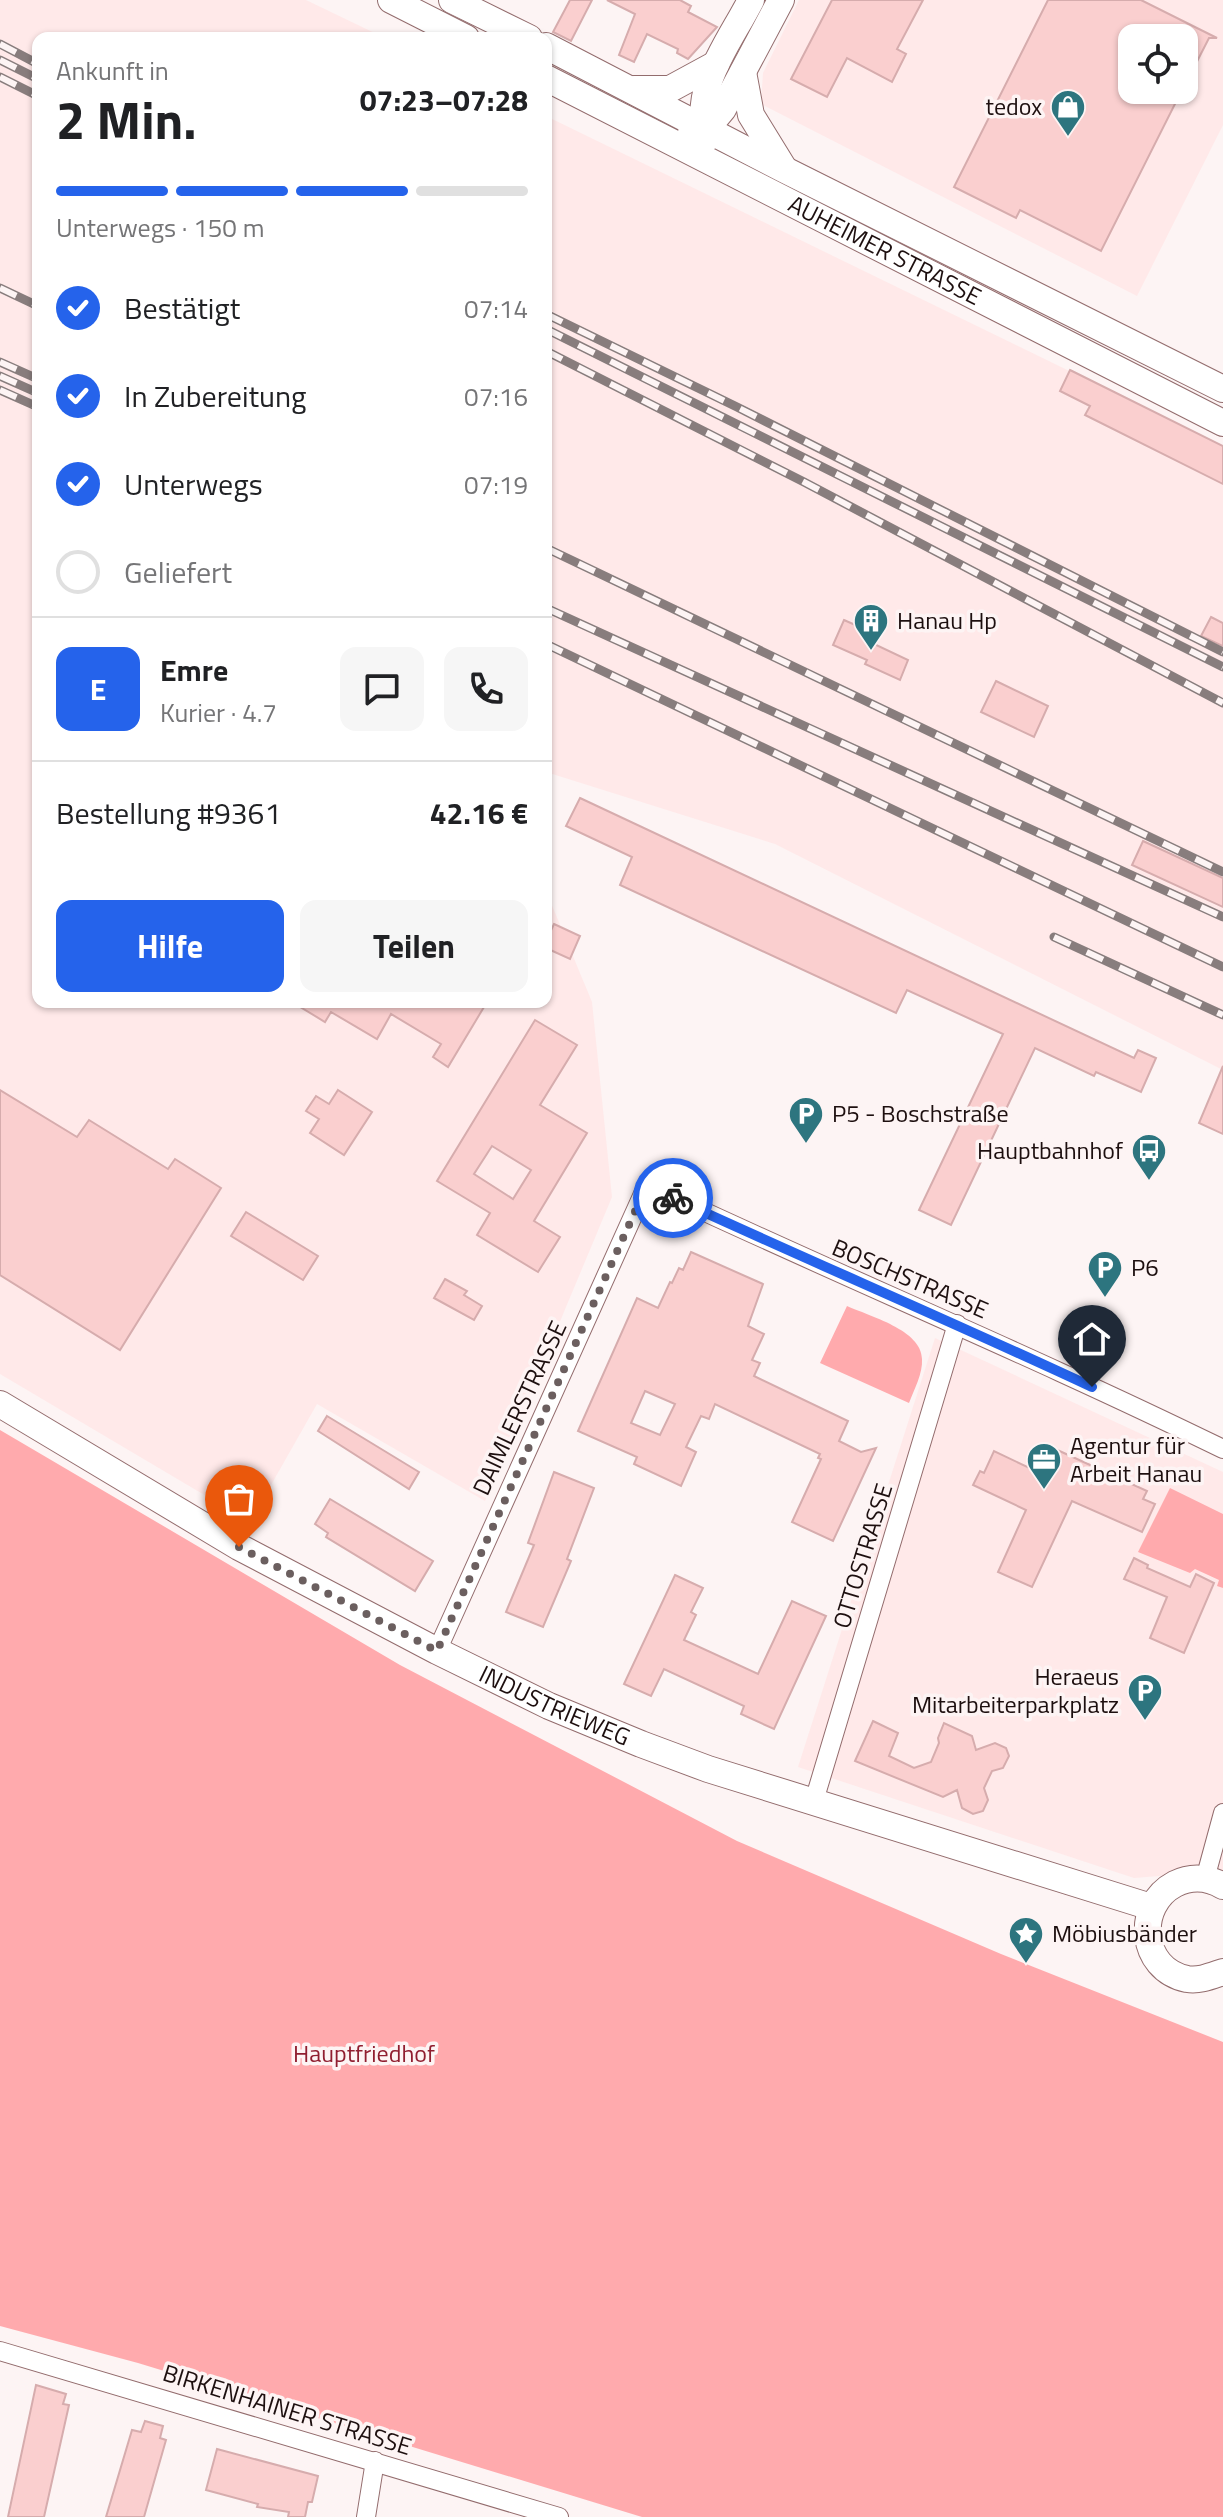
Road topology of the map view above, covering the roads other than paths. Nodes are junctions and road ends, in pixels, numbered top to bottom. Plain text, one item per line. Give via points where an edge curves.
1 (391, 0) edge
2 (452, 0) edge
3 (751, 0) edge
4 (781, 0) edge
5 (454, 32) edge
6 (517, 32) edge
7 (552, 49) edge
8 (716, 64) junction
9 (743, 72) junction
10 (552, 81) edge
11 (627, 88) junction
12 (703, 128) junction
13 (664, 137) junction
14 (721, 166) junction
15 (785, 170) junction
16 (1223, 389) edge
17 (1223, 423) edge
18 (647, 1185) joint
19 (957, 1324) junction
20 (0, 1404) edge
21 (1223, 1449) edge
22 (437, 1651) junction
23 (814, 1801) junction
24 (1223, 1813) edge
25 (1214, 1882) edge
26 (1151, 1907) junction
27 (1223, 1972) edge
28 (0, 2353) edge
29 (375, 2461) junction
30 (366, 2517) edge
31 (559, 2517) edge

1 - 5 main road
2 - 6 main road
3 - 8 main road
4 - 9 main road
7 - 11 main road, AUHEIMER STRASSE
8 - 11 main road via 670,89
8 - 12 main road via 701,106
9 - 12 main road via 718,116
9 - 15 main road via 751,115
10 - 13 main road, AUHEIMER STRASSE
11 - 12 main road, AUHEIMER STRASSE
12 - 13 main road
12 - 14 main road
12 - 15 main road, AUHEIMER STRASSE
13 - 14 main road, AUHEIMER STRASSE
14 - 17 main road, AUHEIMER STRASSE
15 - 16 main road, AUHEIMER STRASSE
18 - 19 street, BOSCHSTRASSE
18 - 22 street, DAIMLERSTRASSE
19 - 21 street, BOSCHSTRASSE
19 - 23 street, OTTOSTRASSE
20 - 22 main road, INDUSTRIEWEG via 239,1547
22 - 23 main road, INDUSTRIEWEG via 641,1744
23 - 26 main road, INDUSTRIEWEG
24 - 25 street
25 - 26 main road via 1184,1880 1166,1889
26 - 27 main road via 1146,1927 1156,1959 1187,1979
28 - 29 street, BIRKENHAINER STRASSE
29 - 30 street
29 - 31 street, BIRKENHAINER STRASSE

